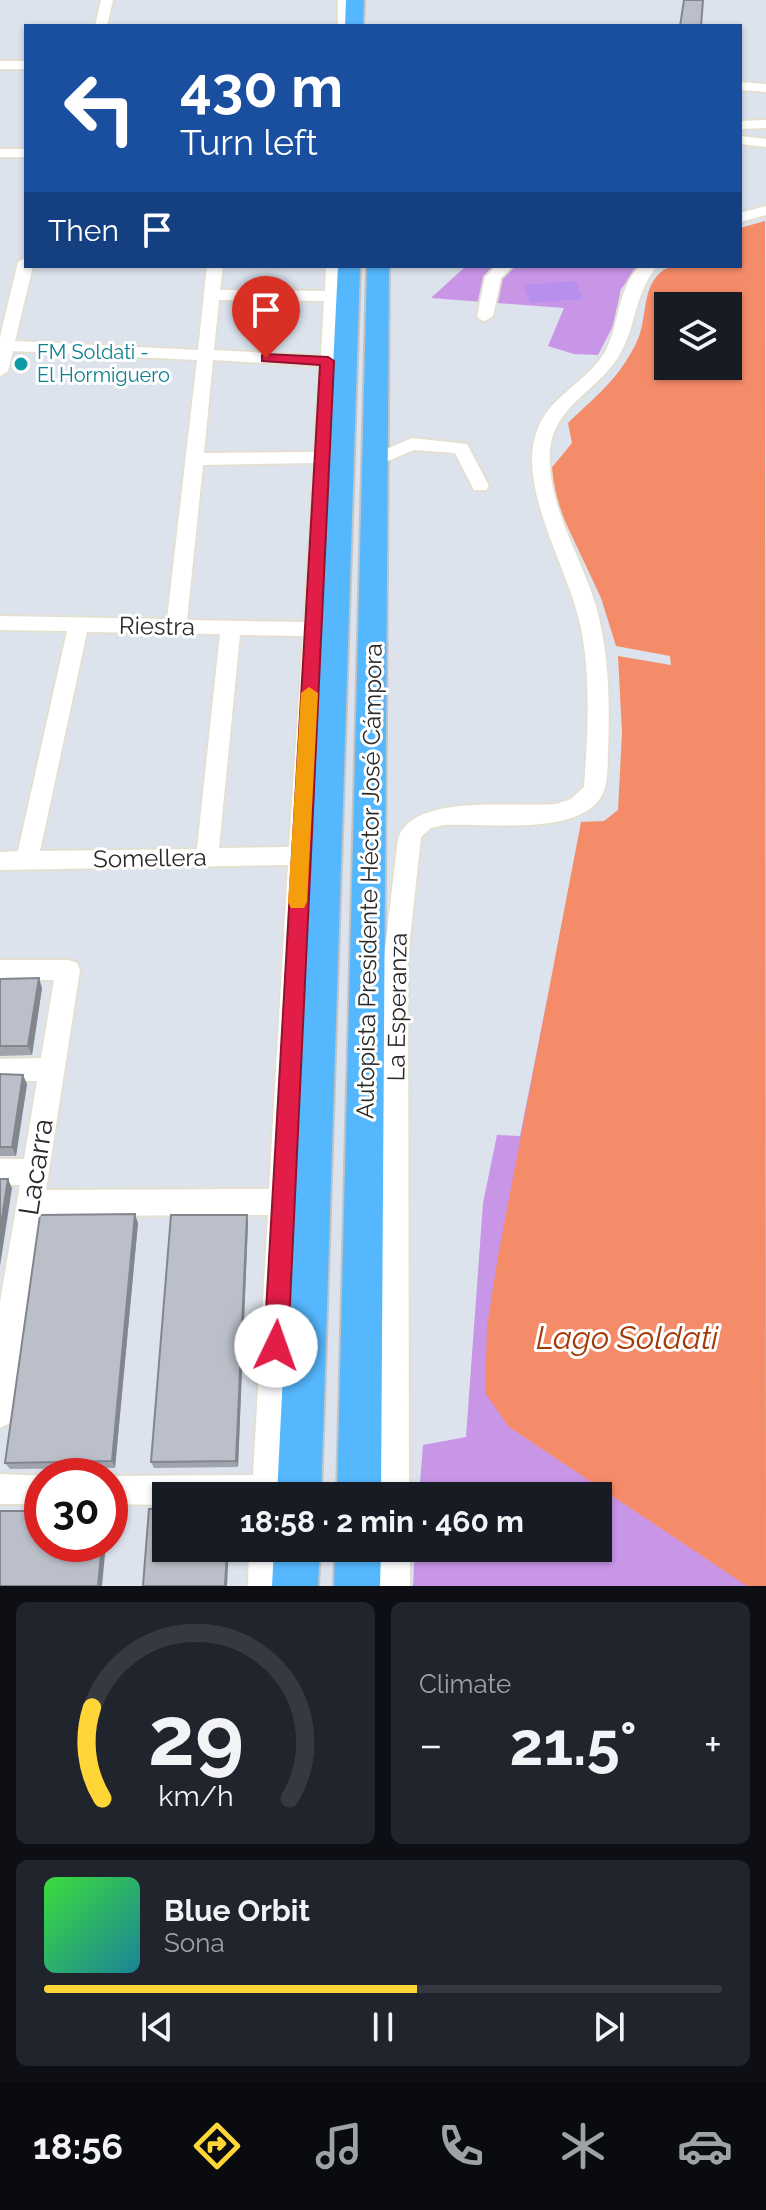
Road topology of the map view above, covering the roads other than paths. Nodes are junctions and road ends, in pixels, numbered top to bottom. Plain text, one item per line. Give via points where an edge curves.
1 (107, 0) edge
2 (344, 0) edge
3 (355, 0) edge
4 (101, 24) edge
5 (344, 24) edge
6 (354, 24) edge
7 (0, 65) edge
8 (24, 65) edge
9 (742, 86) edge
10 (766, 88) edge
11 (766, 124) edge
12 (742, 125) edge
13 (742, 140) edge
14 (765, 143) edge
15 (0, 153) edge
16 (24, 153) edge
17 (766, 159) edge
18 (742, 207) edge
19 (766, 210) edge
20 (742, 217) edge
21 (25, 268) edge
22 (215, 268) edge
23 (503, 268) edge
24 (647, 268) edge
25 (354, 280) edge
26 (212, 295) junction
27 (485, 316) dead end
28 (3, 345) edge
29 (205, 355) junction
30 (328, 361) junction
31 (0, 371) edge
32 (323, 457) junction
33 (194, 459) junction
34 (376, 460) junction
35 (480, 486) dead end
36 (0, 623) edge
37 (78, 625) junction
38 (176, 627) junction
39 (231, 628) junction
40 (313, 629) junction
41 (300, 856) junction
42 (207, 857) junction
43 (0, 861) edge
44 (27, 861) junction
45 (0, 970) edge
46 (51, 1069) junction
47 (0, 1070) edge
48 (0, 1172) edge
49 (36, 1172) junction
50 (284, 1202) junction
51 (30, 1203) junction
52 (8, 1295) edge
53 (0, 1413) edge
54 (278, 1482) edge
55 (279, 1482) edge
56 (359, 1482) edge
57 (394, 1482) edge
58 (0, 1489) edge
59 (24, 1489) edge
60 (128, 1490) edge
61 (152, 1490) edge
62 (265, 1562) edge
63 (296, 1562) edge
64 (358, 1562) edge
65 (394, 1562) edge
66 (264, 1586) edge
67 (295, 1586) edge
68 (357, 1586) edge
69 (394, 1586) edge

1 - 4 street
2 - 5 street
3 - 6 highway
7 - 8 street
9 - 10 street
11 - 12 street
13 - 14 street
14 - 17 street
15 - 16 street
18 - 19 street
19 - 20 street
21 - 28 street
22 - 26 street
23 - 27 street via 493,277
24 - 57 street, La Esperanza via 635,281 615,349 551,418 542,441 554,518 586,607 595,657 595,790 590,799 572,808 535,816 441,815 412,833 396,956
25 - 26 street
25 - 30 street
25 - 34 highway, Autopista Presidente Héctor José Cámpora
25 - 55 highway, Autopista Presidente Héctor José Cámpora
26 - 29 street
28 - 29 street
28 - 31 street
29 - 30 street
29 - 33 street
30 - 32 street
32 - 33 street
32 - 40 street
33 - 38 street
34 - 35 street via 412,444 461,448
34 - 56 highway, Autopista Presidente Héctor José Cámpora
36 - 37 street, Riestra
37 - 38 street, Riestra
37 - 44 street
38 - 39 street, Riestra
39 - 40 street, Riestra
39 - 42 street
40 - 41 street
41 - 42 street, Somellera
41 - 50 street
42 - 44 street, Somellera
43 - 44 street, Somellera
45 - 46 street, Lacarra via 68,970
46 - 47 street
46 - 49 street, Lacarra
48 - 49 street
49 - 51 street, Lacarra
50 - 51 street
50 - 54 street
51 - 52 street, Lacarra
52 - 53 street, Lacarra
58 - 59 street
60 - 61 street
62 - 66 street
63 - 67 highway
64 - 68 highway
65 - 69 street

